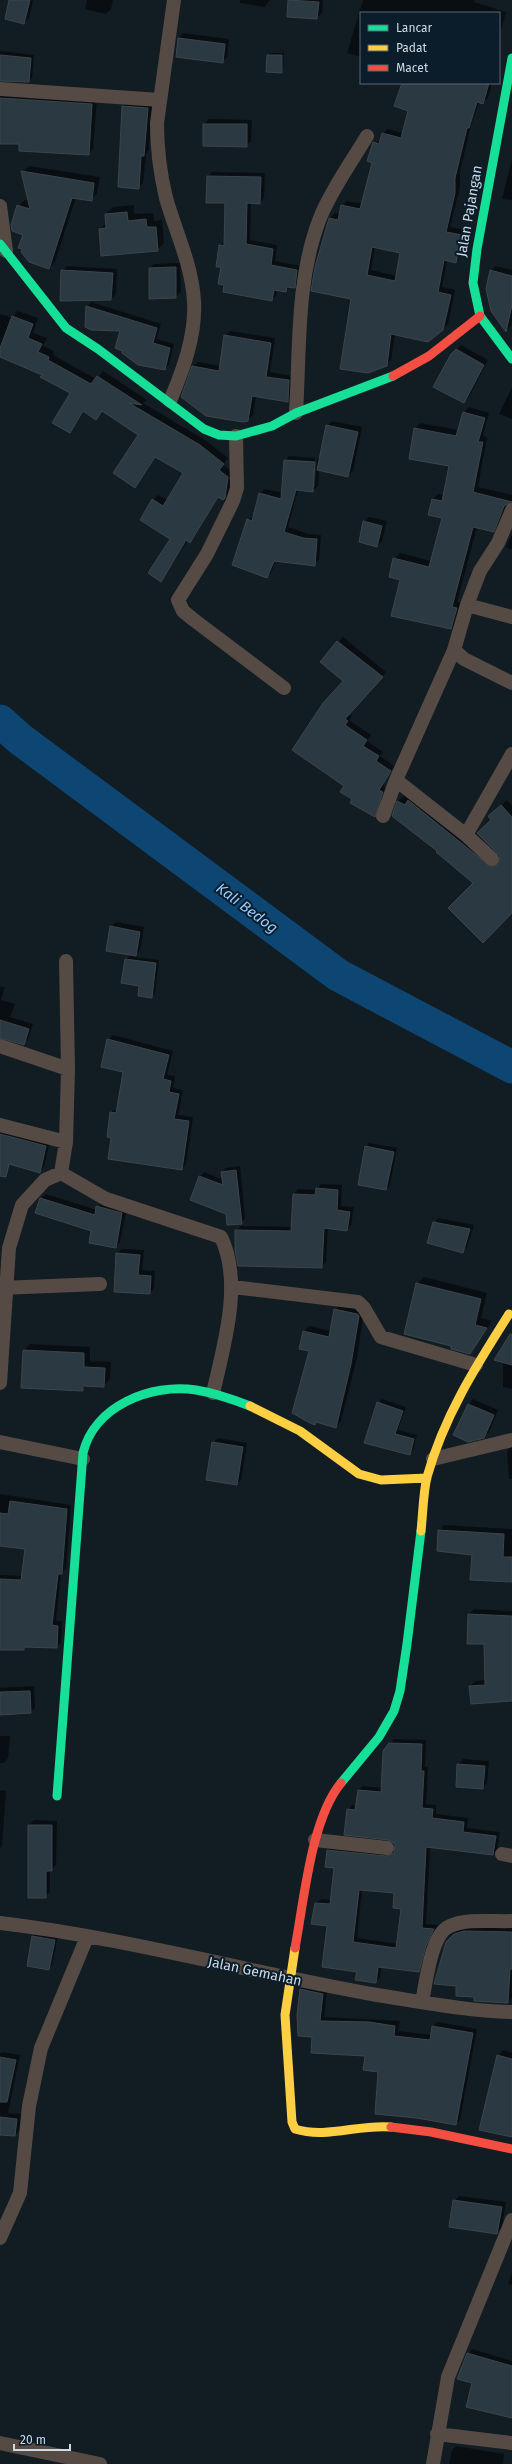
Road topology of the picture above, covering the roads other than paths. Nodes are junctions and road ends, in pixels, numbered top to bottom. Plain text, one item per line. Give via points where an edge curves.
1 (174, 0) edge
2 (512, 58) edge
3 (0, 89) edge
4 (160, 100) junction
5 (367, 136) dead end
6 (0, 206) edge
7 (3, 248) edge
8 (480, 316) junction
9 (512, 359) edge
10 (170, 401) junction
11 (296, 413) junction
12 (236, 436) junction
13 (512, 510) edge
14 (467, 605) junction
15 (512, 618) edge
16 (454, 650) junction
17 (512, 683) edge
18 (284, 688) dead end
19 (512, 754) edge
20 (396, 780) junction
21 (383, 816) dead end
22 (466, 835) junction
23 (492, 859) dead end
24 (66, 961) dead end
25 (0, 1046) edge
26 (68, 1069) junction
27 (0, 1126) edge
28 (66, 1142) junction
29 (61, 1173) junction
30 (100, 1284) dead end
31 (233, 1287) junction
32 (4, 1288) edge
33 (509, 1314) dead end
34 (476, 1365) junction
35 (0, 1383) edge
36 (214, 1393) junction
37 (512, 1440) edge
38 (0, 1442) edge
39 (83, 1458) junction
40 (433, 1459) junction
41 (427, 1478) junction
42 (57, 1796) dead end
43 (315, 1840) junction
44 (387, 1848) dead end
45 (512, 1921) edge
46 (0, 1923) edge
47 (87, 1937) junction
48 (289, 1979) junction
49 (422, 2002) junction
50 (512, 2012) edge
51 (512, 2149) edge
52 (512, 2220) edge
53 (0, 2238) edge
54 (437, 2434) junction
55 (0, 2443) edge
56 (512, 2443) edge
57 (100, 2464) edge
58 (433, 2464) edge

1 - 4 street
2 - 8 street, Jalan Pajangan via 474,266 474,294
3 - 4 street
4 - 10 street via 157,136 160,171 190,272 194,302 191,340
5 - 11 street via 321,216 314,237 303,292
6 - 7 street
7 - 10 street via 66,328
8 - 9 street, Jalan Pajangan
8 - 11 street via 429,356 403,372
10 - 12 street via 204,429 219,435
11 - 12 street via 260,431
12 - 18 street via 237,488 233,501 207,554 178,600 183,611
13 - 14 street via 498,543 480,571
14 - 15 street
14 - 16 street
16 - 17 street via 464,660
16 - 20 street
19 - 22 street
20 - 21 street
20 - 22 street
22 - 23 street
24 - 26 street
25 - 26 street
26 - 28 street
27 - 28 street
28 - 29 street
29 - 31 street via 106,1199 221,1237 229,1255
29 - 32 street via 45,1180 22,1205 9,1248
30 - 32 street
31 - 34 street via 358,1302 381,1337
31 - 36 street
32 - 35 street
33 - 34 street
34 - 40 street via 442,1431
36 - 39 street via 196,1390 166,1391 116,1406 98,1421 88,1434
36 - 41 street via 284,1422 312,1438 348,1467 366,1477
37 - 40 street
38 - 39 street
39 - 42 street
40 - 41 street
41 - 43 street via 407,1644 400,1691 394,1711 379,1737 330,1796
43 - 44 street
43 - 48 street
45 - 49 street via 455,1924 442,1931 436,1943
46 - 47 street, Jalan Gemahan via 55,1929
47 - 48 street, Jalan Gemahan
47 - 53 street via 41,2048 29,2106 20,2193
48 - 49 street, Jalan Gemahan
48 - 51 street via 285,2015 292,2122 295,2129 310,2133 381,2125
49 - 50 street, Jalan Gemahan via 493,2012
52 - 54 street via 448,2378
54 - 56 street
54 - 58 street
55 - 57 street

